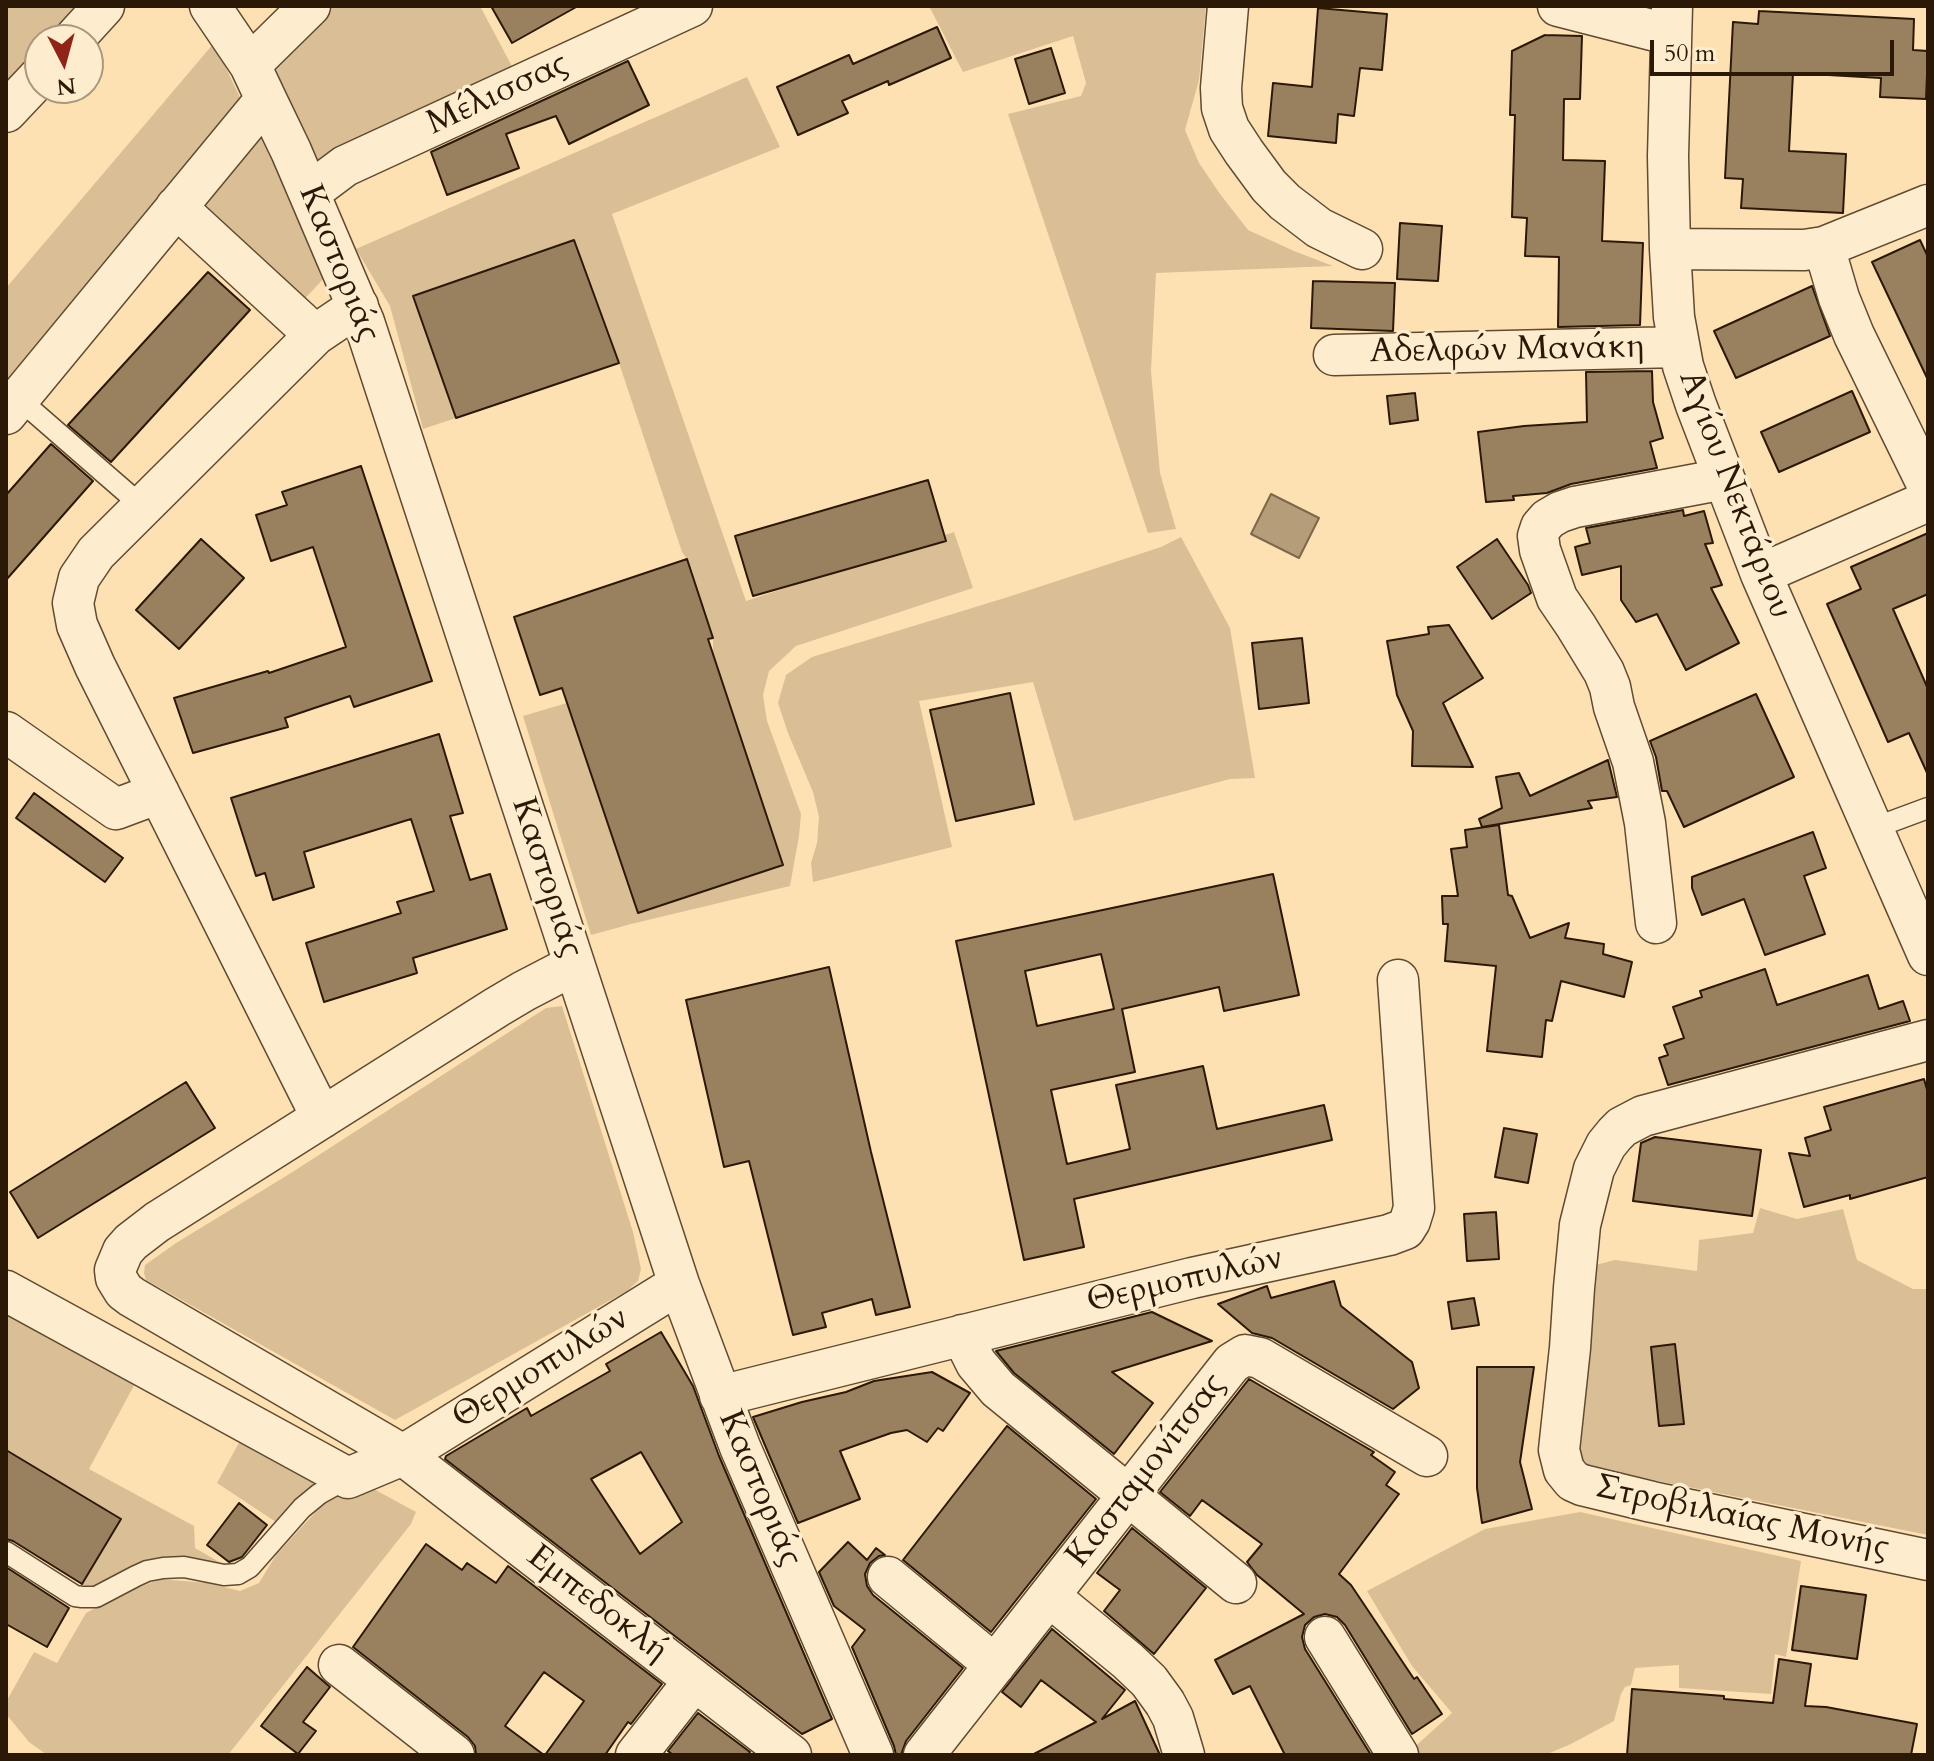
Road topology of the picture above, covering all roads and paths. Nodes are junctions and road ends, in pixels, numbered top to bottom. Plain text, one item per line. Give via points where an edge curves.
1 (104, 6) edge
2 (210, 6) edge
3 (310, 6) edge
4 (692, 6) edge
5 (1228, 6) edge
6 (1558, 6) edge
7 (1672, 20) edge
8 (88, 24) edge
9 (258, 82) junction
10 (24, 93) edge
11 (6, 112) edge
12 (309, 193) junction
13 (1928, 205) edge
14 (176, 207) junction
15 (1824, 247) junction
16 (1362, 249) dead end
17 (1670, 249) junction
18 (358, 306) junction
19 (315, 335) junction
20 (1679, 347) junction
21 (1334, 355) dead end
22 (12, 406) edge
23 (1724, 479) junction
24 (1928, 486) edge
25 (1928, 501) edge
26 (143, 507) junction
27 (1761, 574) junction
28 (6, 732) edge
29 (159, 793) junction
30 (1928, 808) edge
31 (1874, 828) junction
32 (1656, 923) dead end
33 (1928, 955) edge
34 (574, 965) junction
35 (1398, 980) dead end
36 (1928, 1040) edge
37 (322, 1118) junction
38 (679, 1284) junction
39 (6, 1291) edge
40 (962, 1335) junction
41 (720, 1396) junction
42 (403, 1455) junction
43 (1427, 1456) dead end
44 (348, 1478) junction
45 (1128, 1495) junction
46 (6, 1552) edge
47 (1928, 1560) edge
48 (888, 1577) dead end
49 (1236, 1583) dead end
50 (1049, 1596) junction
51 (1325, 1637) dead end
52 (339, 1665) dead end
53 (995, 1665) junction
54 (694, 1681) junction
55 (454, 1755) edge
56 (636, 1755) edge
57 (791, 1755) edge
58 (873, 1755) edge
59 (924, 1755) edge
60 (1184, 1755) edge
61 (1398, 1755) edge

1 - 8 street
2 - 9 street, Καστοριάς
3 - 9 street
4 - 12 street, Μέλισσας via 345,166
5 - 16 street via 1221,88 1229,129 1285,202 1319,228
6 - 7 street
7 - 17 street, Αγίου Νεκτάριου
9 - 12 street, Καστοριάς
9 - 14 street
10 - 11 street
12 - 18 street, Καστοριάς
13 - 15 street
14 - 19 street
14 - 22 street
15 - 17 street
15 - 24 street via 1854,335
17 - 20 street, Αγίου Νεκτάριου
18 - 19 street
18 - 34 street, Καστοριάς
19 - 26 street
20 - 21 street, Αδελφών Μανάκη
20 - 23 street, Αγίου Νεκτάριου
22 - 26 lane
23 - 27 street, Αγίου Νεκτάριου
23 - 32 street via 1575,507 1548,519 1538,536 1557,598 1604,672 1633,762
25 - 27 street
26 - 29 street via 84,570 74,611 82,638
27 - 31 street, Αγίου Νεκτάριου
28 - 29 street via 116,809
29 - 37 street
30 - 31 lane
31 - 33 street, Αγίου Νεκτάριου
34 - 37 street
34 - 38 street, Καστοριάς
35 - 40 street, Θερμοπυλών via 1414,1208 1405,1229
36 - 47 street, Στροβιλαίας Μονής via 1643,1116 1615,1134 1594,1169 1580,1225 1559,1450 1564,1470 1582,1485
37 - 42 street, Εμπεδοκλή via 142,1233 123,1251 115,1270 119,1284 132,1297
38 - 41 street, Καστοριάς
38 - 42 street, Θερμοπυλών
39 - 44 street
40 - 41 street, Θερμοπυλών
40 - 45 street via 998,1389
41 - 58 street, Καστοριάς
42 - 44 street
42 - 54 street, Εμπεδοκλή
43 - 45 street, Κασταμονίτσας via 1260,1358 1245,1355 1232,1363
44 - 46 lane via 302,1508 238,1574 163,1568 96,1597 82,1597
45 - 49 street
45 - 50 street, Κασταμονίτσας
48 - 53 street
50 - 53 street, Κασταμονίτσας
50 - 60 street via 1149,1681 1173,1718
51 - 61 street
52 - 55 street
53 - 59 street, Κασταμονίτσας
54 - 56 street
54 - 57 street, Εμπεδοκλή

